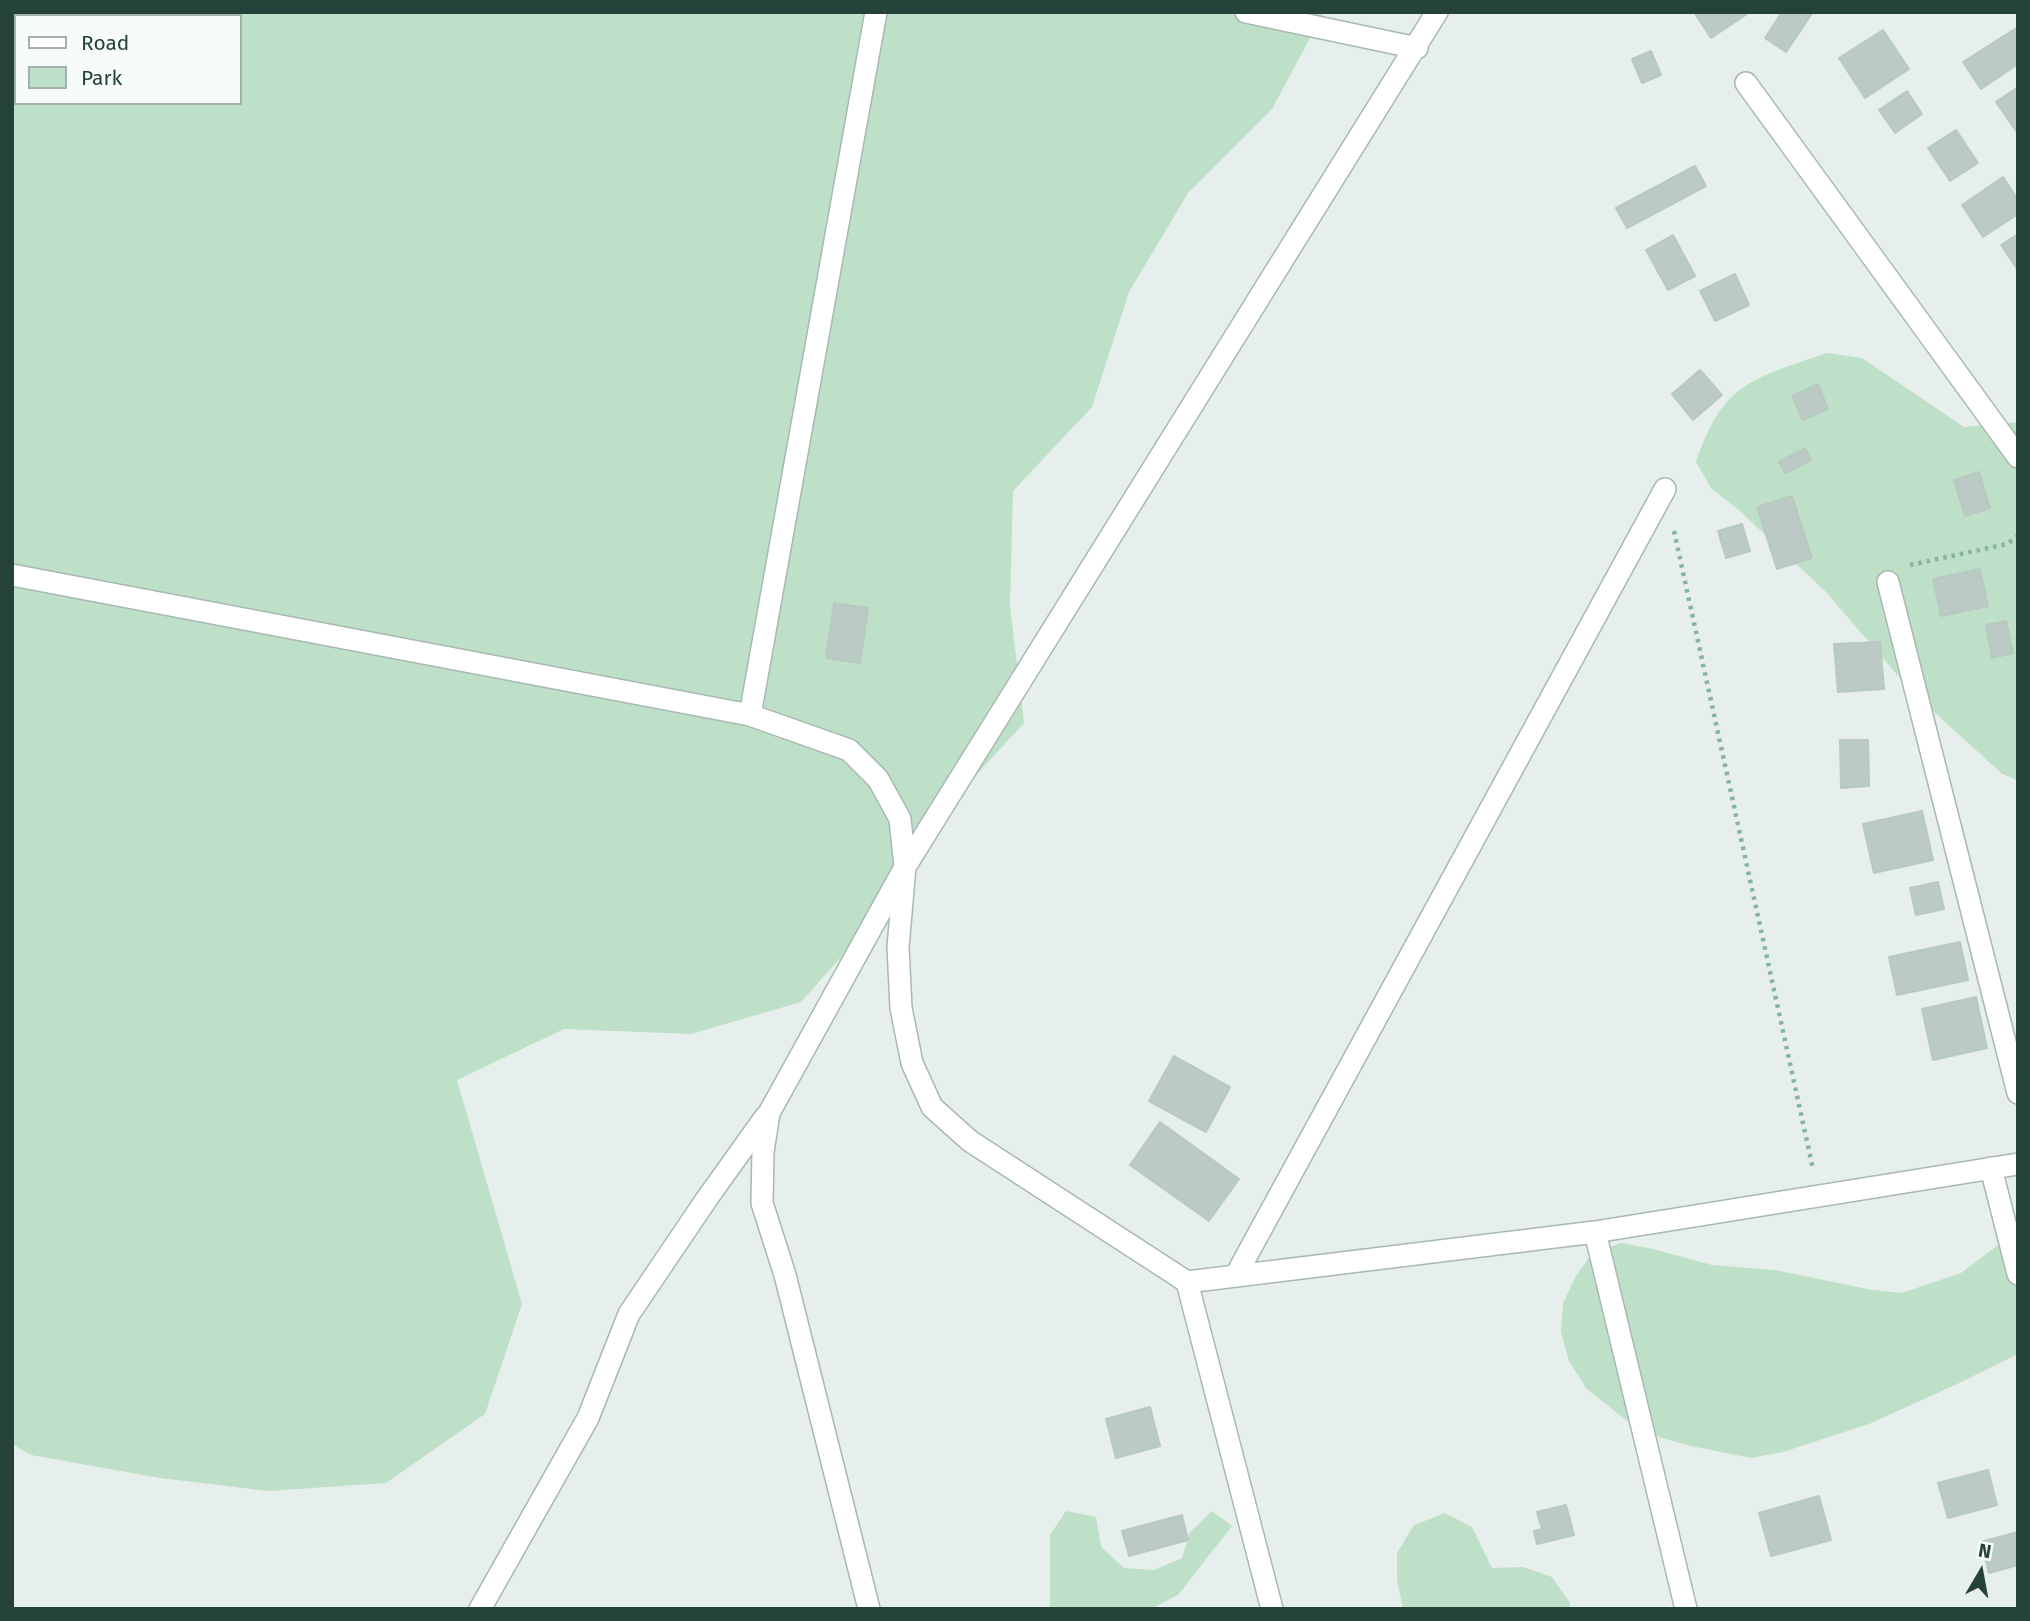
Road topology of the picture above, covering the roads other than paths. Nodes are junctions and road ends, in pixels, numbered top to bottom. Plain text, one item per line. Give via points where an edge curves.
1 (876, 12) edge
2 (1246, 12) edge
3 (1437, 12) edge
4 (1417, 48) junction
5 (1746, 83) dead end
6 (2018, 457) edge
7 (1665, 489) road end
8 (12, 575) edge
9 (1888, 582) road end
10 (750, 715) junction
11 (905, 867) junction
12 (2018, 1093) edge
13 (769, 1113) junction
14 (2018, 1164) edge
15 (1991, 1168) junction
16 (1595, 1233) junction
17 (2018, 1274) edge
18 (1236, 1275) junction
19 (1187, 1282) junction
20 (480, 1609) edge
21 (869, 1609) edge
22 (1272, 1609) edge
23 (1686, 1609) edge

1 - 10 street
2 - 4 street
3 - 4 street
4 - 11 street
5 - 6 street
7 - 18 street
8 - 10 street
9 - 12 street
10 - 11 street via 849,750 859,759 878,779 900,819
11 - 13 street
11 - 19 street via 898,947 901,1008 912,1063 932,1107 970,1141
13 - 20 street via 629,1314 588,1418
13 - 21 street via 762,1203 785,1275
14 - 15 street
15 - 16 street
15 - 17 street
16 - 18 street
16 - 23 street
18 - 19 street
19 - 22 street

